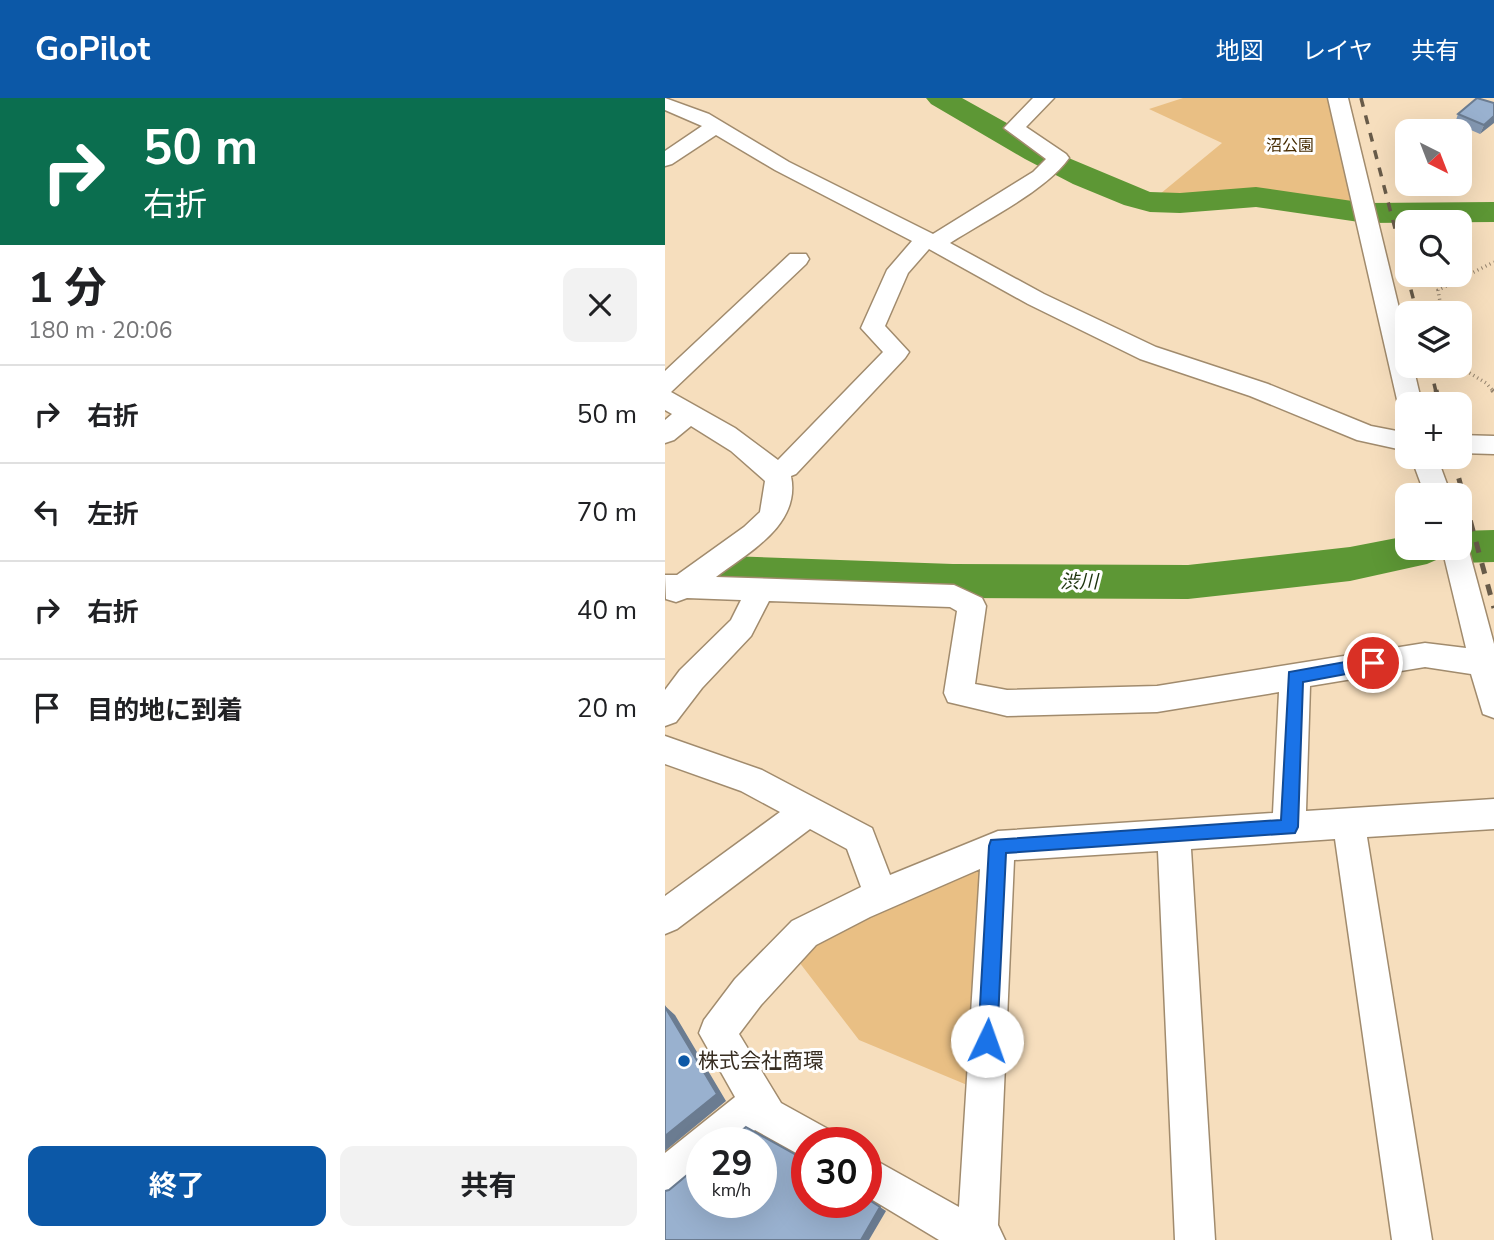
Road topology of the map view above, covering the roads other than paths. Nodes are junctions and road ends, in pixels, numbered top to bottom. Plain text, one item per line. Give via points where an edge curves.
1 (1044, 98) edge
2 (1338, 98) edge
3 (665, 103) edge
4 (715, 126) junction
5 (665, 160) edge
6 (930, 241) junction
7 (798, 259) dead end
8 (665, 385) edge
9 (1407, 392) edge
10 (665, 399) edge
11 (689, 414) junction
12 (665, 434) edge
13 (1395, 440) edge
14 (1472, 444) edge
15 (1494, 445) edge
16 (774, 473) junction
17 (1460, 560) edge
18 (671, 590) edge
19 (760, 590) junction
20 (1484, 663) junction
21 (1295, 676) junction
22 (1494, 705) edge
23 (665, 713) edge
24 (665, 750) edge
25 (808, 811) junction
26 (1494, 814) edge
27 (1349, 824) junction
28 (1289, 827) junction
29 (1174, 835) junction
30 (998, 846) junction
31 (881, 895) junction
32 (665, 917) edge
33 (759, 1102) junction
34 (729, 1127) edge
35 (791, 1129) edge
36 (686, 1161) edge
37 (665, 1178) edge
38 (882, 1184) edge
39 (981, 1238) edge
40 (1195, 1240) edge
41 (1412, 1240) edge

1 - 6 street via 1014,128 1059,158 1040,176
2 - 9 street
3 - 4 street
4 - 5 street
4 - 6 street via 782,166
6 - 13 street via 1147,354 1259,390 1366,434
6 - 16 street via 898,270 873,328 897,352 787,467
7 - 8 street
10 - 11 street
11 - 12 street
11 - 16 street via 738,443
14 - 15 street
16 - 18 street via 779,479 773,516
17 - 20 street
18 - 19 street
19 - 21 street via 954,596 972,606 959,694 1007,703 1157,699
19 - 23 street via 741,628
20 - 21 street via 1425,655
20 - 22 street
21 - 28 street
24 - 25 street via 751,780
25 - 31 street via 860,839
25 - 32 street
26 - 27 street
27 - 28 street
27 - 41 street
28 - 29 street
29 - 30 street
29 - 40 street
30 - 31 street
30 - 39 street
31 - 33 street via 804,933 716,1034
33 - 34 street
33 - 35 street via 768,1115
36 - 37 street
38 - 39 street

